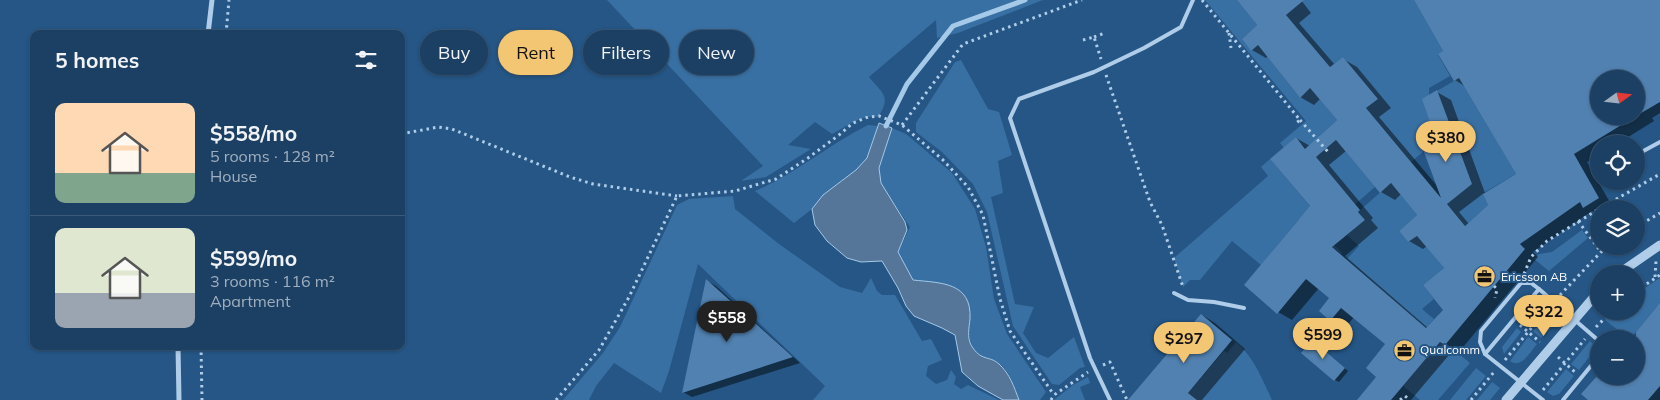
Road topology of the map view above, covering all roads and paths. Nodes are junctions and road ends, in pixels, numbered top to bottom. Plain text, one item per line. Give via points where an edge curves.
1 (212, 0) edge
2 (229, 0) edge
3 (1082, 0) edge
4 (1193, 0) edge
5 (1202, 0) edge
6 (208, 30) edge
7 (226, 30) edge
8 (1105, 32) dead end
9 (1229, 33) junction
10 (1094, 37) junction
11 (1083, 40) dead end
12 (1231, 48) dead end
13 (1104, 68) junction
14 (1300, 120) junction
15 (1295, 124) dead end
16 (902, 125) junction
17 (405, 133) edge
18 (1660, 142) edge
19 (1645, 150) edge
20 (1329, 153) dead end
21 (1660, 174) edge
22 (677, 196) junction
23 (1615, 200) edge
24 (1660, 213) edge
25 (1590, 214) edge
26 (1578, 221) junction
27 (1645, 222) edge
28 (1590, 238) edge
29 (1660, 246) edge
30 (1597, 255) edge
31 (1656, 260) dead end
32 (1632, 265) edge
33 (1660, 275) edge
34 (1655, 278) junction
35 (1521, 283) junction
36 (1645, 285) edge
37 (1494, 286) dead end
38 (1539, 289) junction
39 (1174, 293) dead end
40 (1188, 300) junction
41 (1554, 301) junction
42 (1590, 301) edge
43 (1244, 308) dead end
44 (1500, 308) junction
45 (1574, 318) junction
46 (1514, 320) junction
47 (1603, 320) edge
48 (1592, 330) edge
49 (1528, 332) junction
50 (1590, 332) joint
51 (178, 350) edge
52 (201, 350) edge
53 (1549, 350) junction
54 (1485, 354) junction
55 (1565, 363) junction
56 (1500, 365) junction
57 (1590, 368) edge
58 (1094, 369) junction
59 (1582, 378) junction
60 (1521, 382) junction
61 (1054, 396) junction
62 (1538, 396) junction
63 (179, 400) edge
64 (202, 400) edge
65 (556, 400) edge
66 (1050, 400) edge
67 (1110, 400) edge
68 (1127, 400) edge
69 (1400, 400) edge
70 (1410, 400) edge
71 (1471, 400) edge
72 (1506, 400) edge
73 (1543, 400) edge
74 (1563, 400) edge

1 - 6 street
2 - 7 path
3 - 16 path via 963,44
4 - 13 lane via 1181,27
5 - 9 path
8 - 10 path
9 - 12 path
9 - 14 path
10 - 11 path
10 - 13 path
13 - 40 path
13 - 58 lane via 1019,99 1010,118
14 - 15 path
14 - 20 path
16 - 22 path via 879,116 868,117 853,123 776,179 735,192
16 - 61 path via 943,160 968,187 983,215 1010,331
17 - 22 path via 438,127 452,129 593,184
18 - 19 lane
21 - 23 path
22 - 65 path via 629,297 599,350
24 - 27 path
25 - 26 path
26 - 28 path
26 - 35 path via 1547,241 1531,257
29 - 32 street
30 - 41 path
31 - 34 path
33 - 34 path
34 - 36 path
35 - 38 lane via 1531,283
35 - 44 lane
37 - 44 path via 1497,289 1494,303
38 - 41 lane
38 - 46 lane
39 - 40 lane
40 - 43 lane
41 - 45 lane
41 - 49 path
42 - 45 street
44 - 54 lane via 1481,331 1480,342
45 - 50 lane
45 - 53 street
46 - 49 path
46 - 54 lane
47 - 48 path
49 - 53 path
49 - 56 path
50 - 55 path
51 - 63 street
52 - 64 path
53 - 55 path
53 - 60 street
54 - 56 lane
55 - 59 path
55 - 62 path
56 - 60 lane
56 - 71 path
57 - 59 lane
58 - 61 path
58 - 67 lane
58 - 68 path via 1110,362
59 - 74 lane
60 - 62 lane
60 - 72 street
61 - 66 path
62 - 73 lane
69 - 70 path via 1404,396

